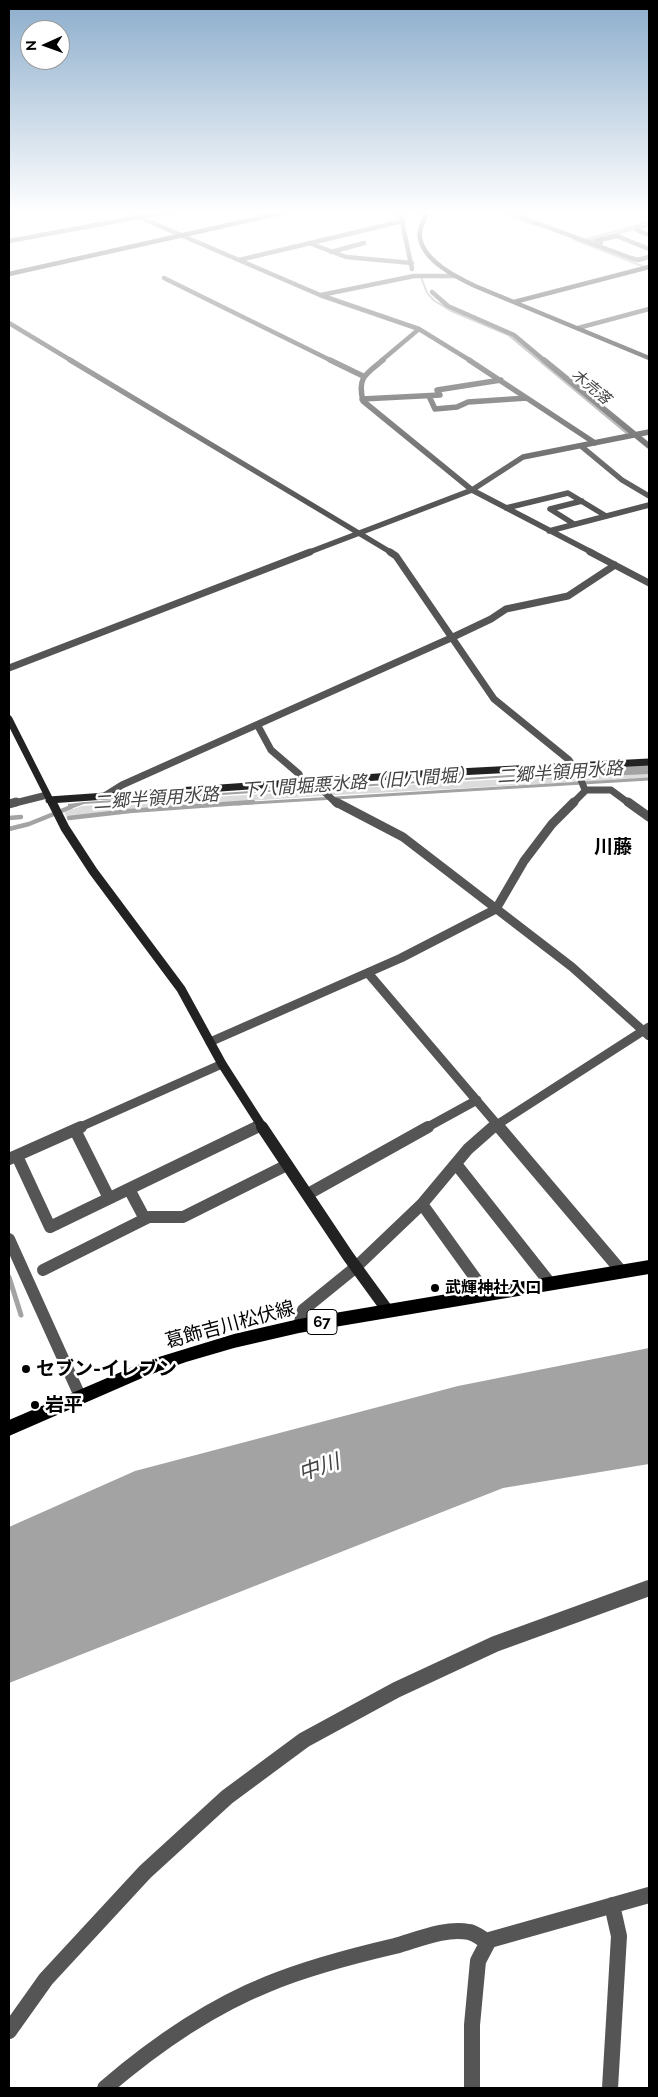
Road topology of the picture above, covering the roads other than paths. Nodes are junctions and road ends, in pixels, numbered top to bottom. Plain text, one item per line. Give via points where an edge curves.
1 (229, 310) edge
2 (363, 310) edge
3 (457, 310) edge
4 (533, 310) edge
5 (646, 310) edge
6 (9, 323) edge
7 (578, 328) junction
8 (419, 329) junction
9 (649, 358) edge
10 (363, 376) junction
11 (501, 380) junction
12 (429, 396) junction
13 (527, 398) junction
14 (362, 399) junction
15 (649, 432) edge
16 (637, 434) junction
17 (595, 443) junction
18 (582, 446) junction
19 (649, 446) edge
20 (472, 490) junction
21 (649, 496) edge
22 (582, 501) junction
23 (649, 505) edge
24 (506, 508) junction
25 (606, 516) junction
26 (574, 524) junction
27 (549, 531) junction
28 (357, 533) junction
29 (615, 565) junction
30 (649, 583) edge
31 (451, 638) junction
32 (9, 668) edge
33 (9, 720) edge
34 (258, 726) junction
35 (649, 762) edge
36 (576, 770) junction
37 (302, 782) junction
38 (319, 788) junction
39 (586, 790) junction
40 (106, 795) junction
41 (50, 800) junction
42 (9, 804) edge
43 (649, 818) edge
44 (496, 909) junction
45 (368, 973) junction
46 (647, 1031) edge
47 (210, 1042) junction
48 (222, 1064) junction
49 (477, 1100) junction
50 (261, 1124) junction
51 (498, 1124) junction
52 (76, 1130) junction
53 (13, 1157) edge
54 (287, 1164) junction
55 (456, 1164) junction
56 (129, 1189) junction
57 (308, 1194) junction
58 (109, 1198) junction
59 (422, 1204) junction
60 (145, 1219) junction
61 (9, 1239) edge
62 (356, 1267) junction
63 (649, 1267) edge
64 (43, 1270) dead end
65 (622, 1272) junction
66 (550, 1283) junction
67 (486, 1293) junction
68 (388, 1311) junction
69 (299, 1326) junction
70 (80, 1396) junction
71 (9, 1428) edge
72 (649, 1588) edge
73 (649, 1895) edge
74 (612, 1905) junction
75 (489, 1940) junction
76 (9, 2031) edge
77 (105, 2088) edge
78 (472, 2088) edge
79 (610, 2088) edge

1 - 10 street
2 - 8 street
3 - 16 street via 514,335
4 - 7 street
5 - 7 street
6 - 28 street
7 - 9 street
8 - 10 street
8 - 11 street
10 - 14 street
11 - 12 street via 437,390 440,395
11 - 13 street
12 - 13 street via 436,409 468,402
12 - 14 street
13 - 17 street
14 - 20 street
15 - 16 street
16 - 17 street
16 - 19 street
17 - 18 street
18 - 20 street via 523,457
18 - 21 street via 622,480
20 - 24 street
20 - 28 street
22 - 24 street via 568,493
22 - 25 street
22 - 26 street via 550,509
23 - 25 street
24 - 27 street
25 - 26 street
26 - 27 street
27 - 29 street
28 - 31 street via 396,556
28 - 32 street
29 - 30 street
29 - 31 street via 568,596 506,609
31 - 34 street
31 - 36 street via 494,699 570,760
33 - 41 street
34 - 37 street via 271,750 299,774
34 - 40 street
35 - 36 street
36 - 38 street
36 - 39 street
37 - 38 street
37 - 40 street
38 - 44 street via 338,804 403,837
39 - 43 street via 611,790
39 - 44 street via 552,824 529,854
40 - 41 street
41 - 42 street
41 - 47 street via 93,870 195,1010
44 - 45 street
44 - 46 street
45 - 47 street
45 - 49 street
46 - 51 street
47 - 48 street
48 - 50 street
48 - 52 street
49 - 51 street
49 - 57 street
50 - 54 street
50 - 56 street
51 - 55 street via 468,1148
51 - 65 street
52 - 53 street
52 - 58 street
53 - 58 street via 50,1227
54 - 57 street
54 - 60 street via 183,1217
55 - 59 street
55 - 66 street
56 - 58 street
56 - 60 street
57 - 62 street
59 - 62 street
59 - 67 street
60 - 64 street
61 - 70 street
62 - 68 street
62 - 69 street via 303,1310
63 - 65 main road, 葛飾吉川松伏線 / 67
65 - 66 main road, 葛飾吉川松伏線 / 67
66 - 67 main road, 葛飾吉川松伏線 / 67
67 - 68 main road, 葛飾吉川松伏線 / 67
68 - 69 main road, 葛飾吉川松伏線 / 67
69 - 70 main road, 葛飾吉川松伏線 / 67 via 172,1360
70 - 71 main road, 葛飾吉川松伏線 / 67
72 - 76 street via 495,1644 396,1690 304,1740 275,1760 227,1797 145,1872 46,1979
73 - 74 street
74 - 75 street
74 - 79 street via 619,1936
75 - 77 street via 470,1932 450,1932 291,1975 241,1997 179,2032
75 - 78 street via 478,1962 472,2026

